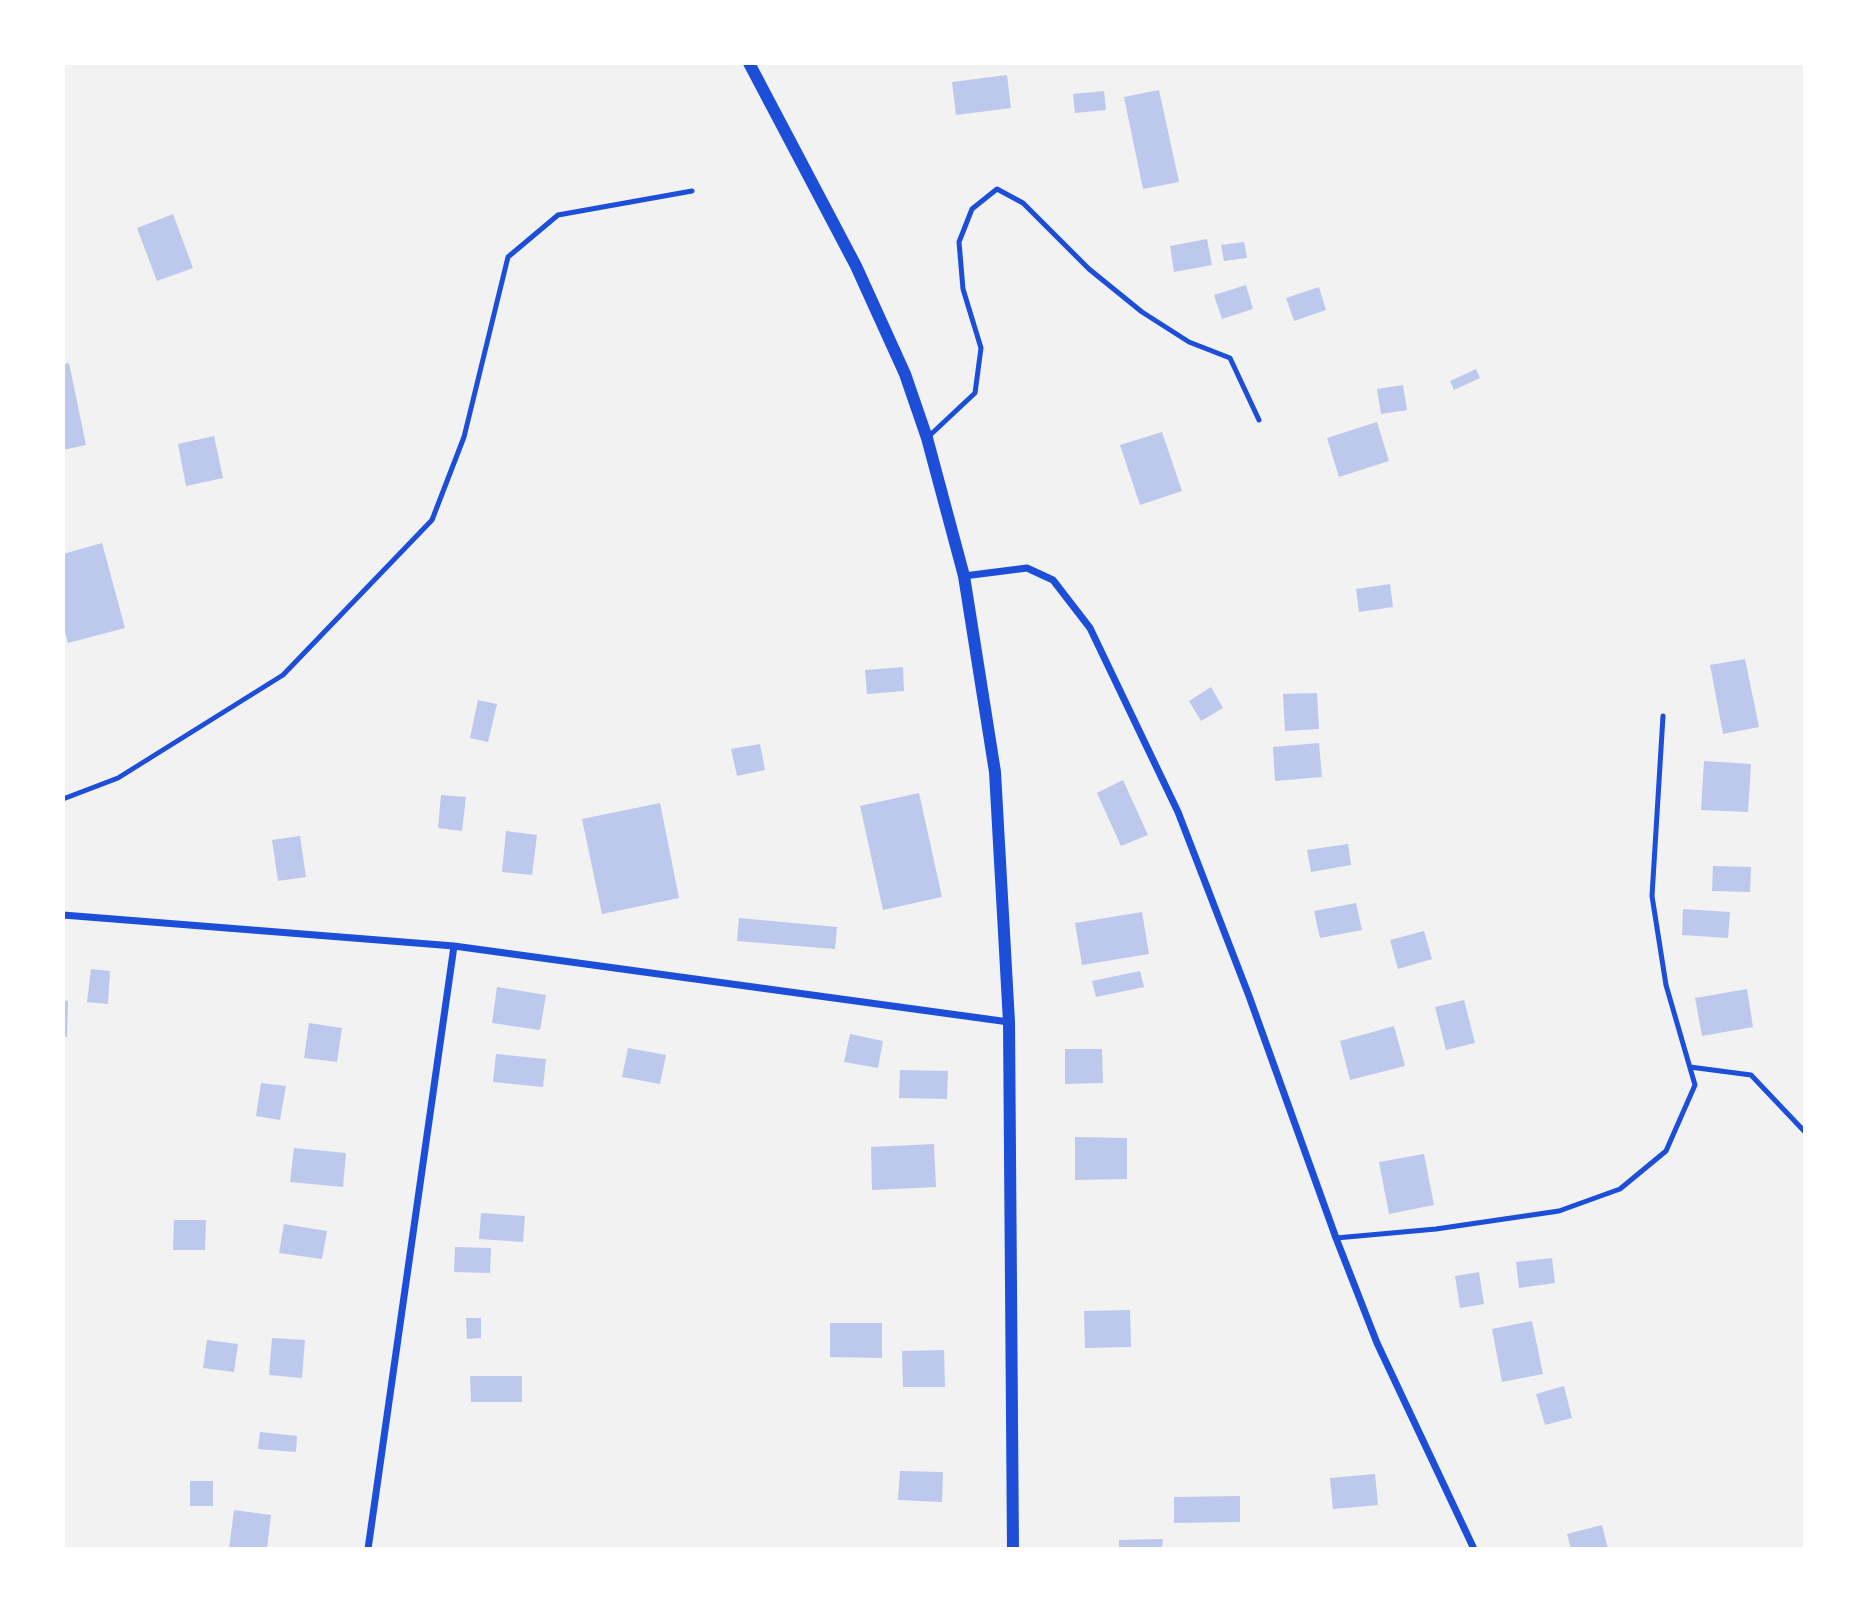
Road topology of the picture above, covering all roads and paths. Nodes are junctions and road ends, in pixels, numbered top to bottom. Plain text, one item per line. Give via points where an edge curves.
1 (749, 63) edge
2 (692, 191) dead end
3 (1259, 420) dead end
4 (927, 438) junction
5 (964, 576) junction
6 (1663, 716) dead end
7 (63, 799) edge
8 (63, 915) edge
9 (454, 946) junction
10 (1009, 1022) junction
11 (1690, 1067) junction
12 (1805, 1132) edge
13 (1336, 1238) junction
14 (368, 1549) edge
15 (1013, 1549) edge
16 (1474, 1549) edge

1 - 4 street via 856,266 905,374
2 - 7 lane via 558,215 508,257 464,437 432,520 283,675 118,778
3 - 4 lane via 1230,358 1189,342 1142,312 1089,269 1023,203 997,189 971,209 959,242 963,289 981,348 975,393
4 - 5 street
5 - 10 street via 995,772
5 - 13 street via 1027,568 1054,580 1090,628 1178,812
6 - 11 lane via 1652,896 1666,985
8 - 9 street
9 - 10 street
9 - 14 street
10 - 15 street
11 - 12 lane via 1751,1074
11 - 13 lane via 1695,1085 1666,1152 1620,1189 1559,1211
13 - 16 street via 1377,1343

